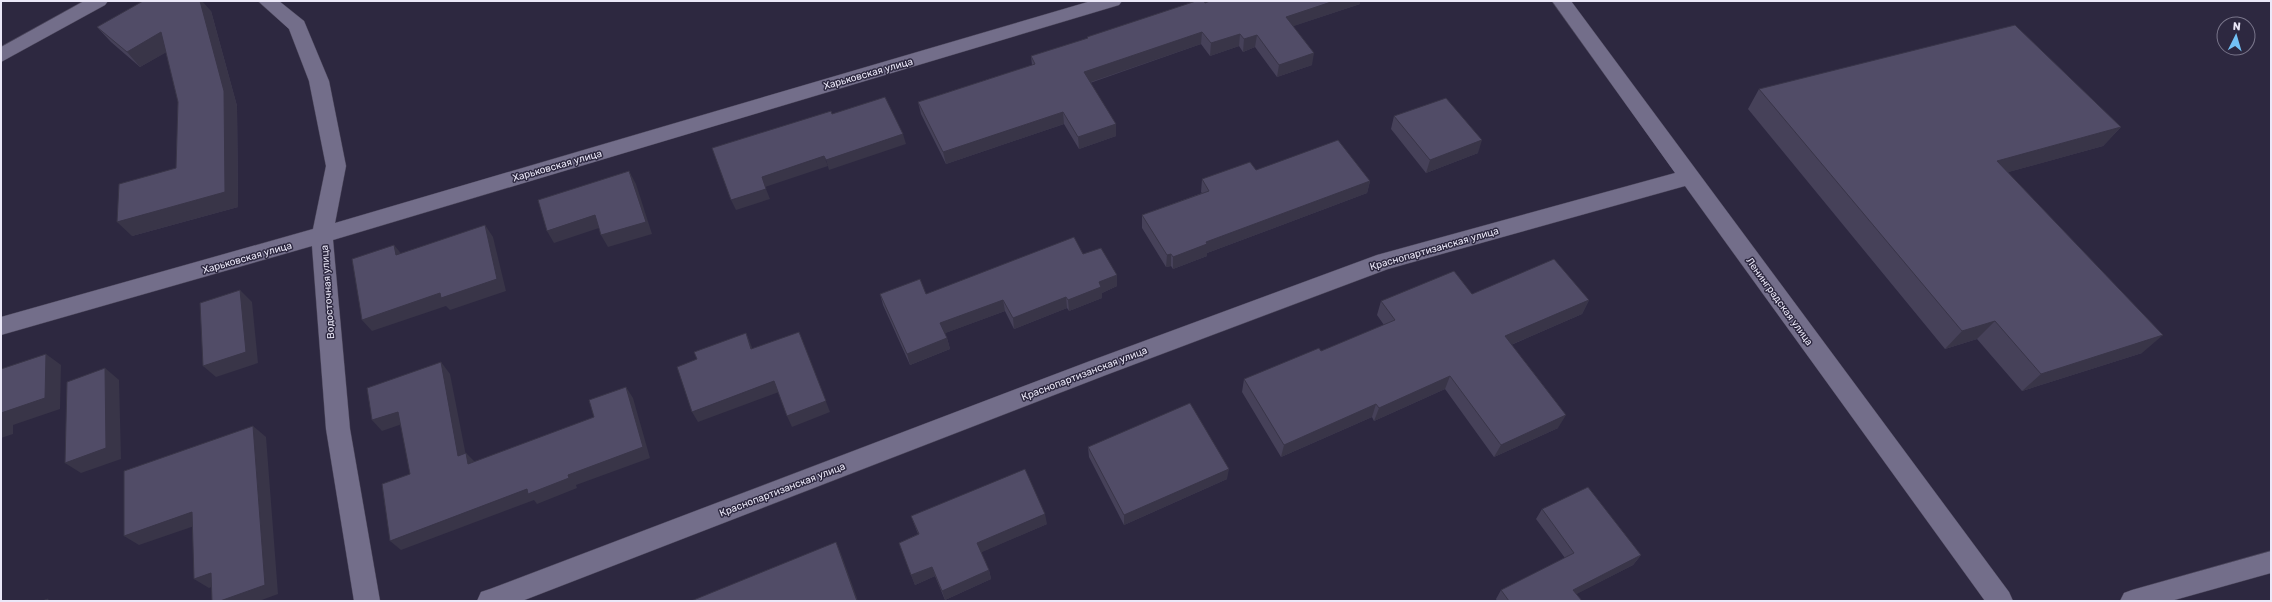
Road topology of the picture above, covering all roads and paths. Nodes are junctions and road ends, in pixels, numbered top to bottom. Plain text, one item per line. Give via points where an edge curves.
1 (99, 1) edge
2 (267, 1) edge
3 (1113, 1) edge
4 (1561, 1) edge
5 (1, 55) edge
6 (1689, 177) junction
7 (322, 235) junction
8 (1, 326) edge
9 (2271, 562) edge
10 (367, 601) edge
11 (490, 601) edge
12 (2000, 601) edge
13 (2132, 601) edge

1 - 5 street
2 - 7 street, Водосточная улица via 296,26 319,81 336,166
3 - 7 street, Харьковская улица
4 - 6 street, Ленинградская улица
6 - 11 street, Краснопартизанская улица via 1385,261
6 - 12 street, Ленинградская улица
7 - 8 street, Харьковская улица
7 - 10 street, Водосточная улица via 338,429
9 - 13 lane

